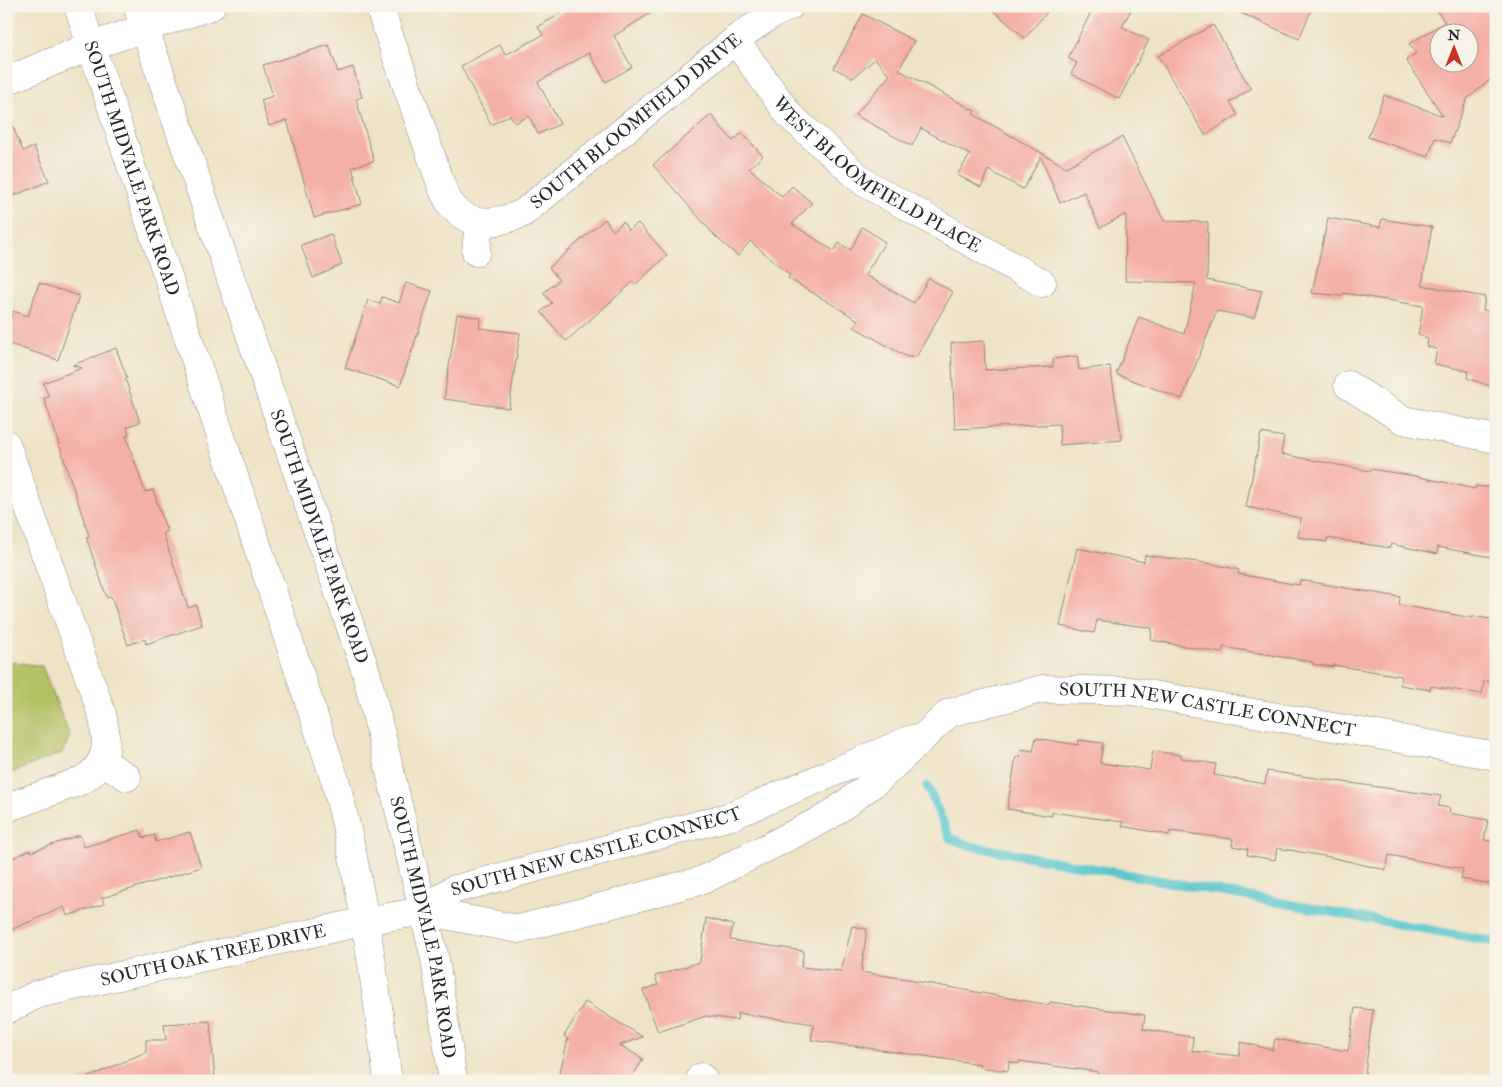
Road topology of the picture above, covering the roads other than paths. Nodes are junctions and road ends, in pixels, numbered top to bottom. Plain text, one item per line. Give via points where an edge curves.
1 (78, 6) edge
2 (212, 6) edge
3 (379, 6) edge
4 (790, 6) edge
5 (141, 17) edge
6 (735, 40) junction
7 (91, 46) junction
8 (6, 81) edge
9 (479, 222) junction
10 (476, 252) dead end
11 (1042, 283) dead end
12 (1348, 385) dead end
13 (1496, 439) edge
14 (6, 444) edge
15 (928, 733) junction
16 (1496, 756) edge
17 (103, 758) junction
18 (127, 777) dead end
19 (6, 808) edge
20 (424, 911) junction
21 (366, 921) junction
22 (6, 1010) edge
23 (388, 1081) edge
24 (453, 1081) edge

1 - 7 street, SOUTH MIDVALE PARK ROAD
2 - 5 street
3 - 9 street via 443,190 454,208 471,221
4 - 6 street, SOUTH BLOOMFIELD DRIVE
5 - 7 street
5 - 20 street, SOUTH MIDVALE PARK ROAD via 366,672
6 - 9 street, SOUTH BLOOMFIELD DRIVE via 523,213 506,221
6 - 11 street, WEST BLOOMFIELD PLACE via 790,116 865,184
7 - 8 street
7 - 21 street, SOUTH MIDVALE PARK ROAD via 335,780
9 - 10 street
12 - 13 street via 1403,420
14 - 17 street via 102,714 106,740
15 - 16 street, SOUTH NEW CASTLE CONNECT via 949,713 1042,689 1131,690
15 - 20 street, SOUTH NEW CASTLE CONNECT via 731,816 452,890
15 - 20 street, SOUTH NEW CASTLE CONNECT via 878,780 829,816 702,880 518,929
17 - 18 street
17 - 19 street via 93,773 83,780
20 - 21 street, SOUTH OAK TREE DRIVE
20 - 24 street, SOUTH MIDVALE PARK ROAD via 438,976
21 - 22 street, SOUTH OAK TREE DRIVE via 38,994
21 - 23 street, SOUTH MIDVALE PARK ROAD

